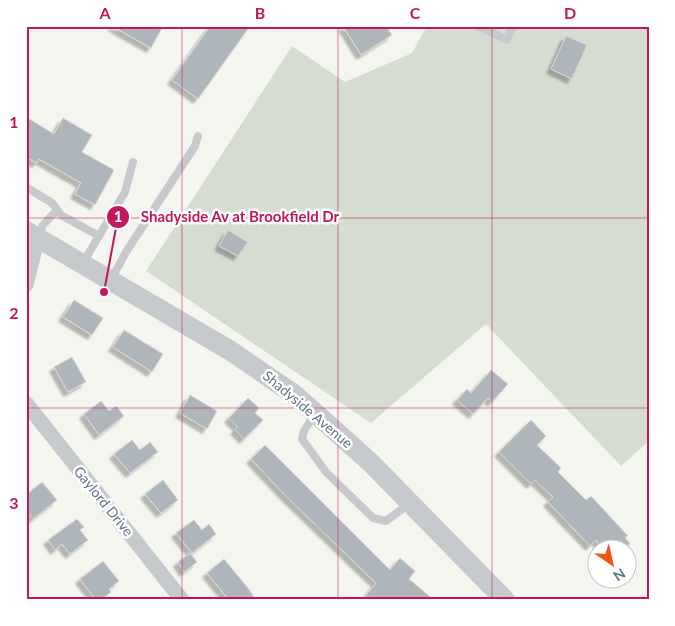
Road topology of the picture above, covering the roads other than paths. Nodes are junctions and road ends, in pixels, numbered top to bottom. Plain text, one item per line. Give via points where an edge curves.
1 (478, 26) edge
2 (513, 26) edge
3 (198, 136) dead end
4 (133, 162) dead end
5 (26, 188) edge
6 (57, 210) junction
7 (32, 234) edge
8 (99, 236) junction
9 (83, 264) junction
10 (111, 280) junction
11 (26, 285) edge
12 (26, 403) edge
13 (316, 412) junction
14 (411, 503) junction
15 (182, 600) edge
16 (505, 600) edge

1 - 2 lane via 507,40
3 - 10 lane via 195,146
4 - 8 lane via 125,192
5 - 6 lane via 52,203
6 - 7 lane
6 - 8 lane
7 - 9 street, Shadyside Avenue
7 - 11 street
8 - 9 lane
9 - 10 street, Shadyside Avenue
10 - 13 street, Shadyside Avenue via 271,377
12 - 15 street, Gaylord Drive
13 - 14 street, Shadyside Avenue
13 - 14 lane via 302,439 326,472 373,518 386,521
14 - 16 street, Shadyside Avenue

